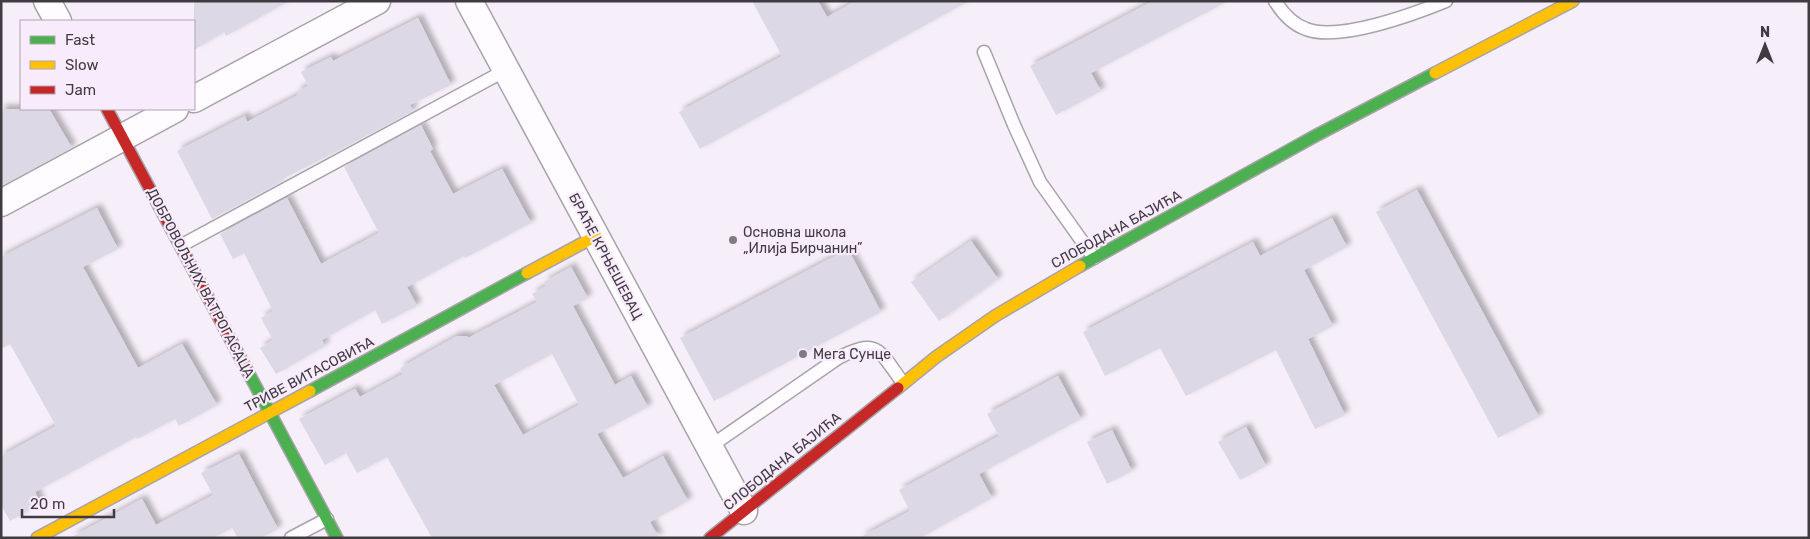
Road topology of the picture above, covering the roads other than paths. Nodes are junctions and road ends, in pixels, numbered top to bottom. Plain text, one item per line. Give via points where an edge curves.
1 (47, 1) edge
2 (377, 1) edge
3 (469, 1) edge
4 (1275, 1) edge
5 (1446, 1) edge
6 (1573, 1) edge
7 (57, 20) edge
8 (984, 52) dead end
9 (506, 70) junction
10 (195, 97) edge
11 (108, 110) edge
12 (173, 110) edge
13 (123, 136) junction
14 (1, 202) edge
15 (596, 236) junction
16 (182, 245) junction
17 (1094, 258) junction
18 (903, 383) junction
19 (270, 412) junction
20 (708, 448) junction
21 (744, 511) junction
22 (327, 519) junction
23 (37, 538) edge
24 (291, 538) edge
25 (337, 538) edge
26 (710, 538) edge

1 - 7 street
2 - 10 street
3 - 9 street, БРАЋЕ КРЊЕШЕВАЦ
4 - 5 lane via 1293,22 1307,30 1325,32 1377,24
6 - 17 street, СЛОБОДАНА БАЈИЋА via 1315,136
8 - 17 lane via 1040,182
9 - 15 street, БРАЋЕ КРЊЕШЕВАЦ
9 - 16 lane
11 - 13 street, ДОБРОВОЉНИХ ВАТРОГАСАЦА
12 - 13 street
13 - 14 street
13 - 16 street, ДОБРОВОЉНИХ ВАТРОГАСАЦА
15 - 19 street, ТРИВЕ ВИТАСОВИЋА
15 - 20 street, БРАЋЕ КРЊЕШЕВАЦ
16 - 19 street, ДОБРОВОЉНИХ ВАТРОГАСАЦА
17 - 18 street, СЛОБОДАНА БАЈИЋА via 995,316
18 - 20 lane via 875,349 864,347 852,351
18 - 21 street, СЛОБОДАНА БАЈИЋА
19 - 22 street, ДОБРОВОЉНИХ ВАТРОГАСАЦА
19 - 23 street, ТРИВЕ ВИТАСОВИЋА
20 - 21 street, БРАЋЕ КРЊЕШЕВАЦ
21 - 26 street, СЛОБОДАНА БАЈИЋА
22 - 24 lane
22 - 25 street, ДОБРОВОЉНИХ ВАТРОГАСАЦА

